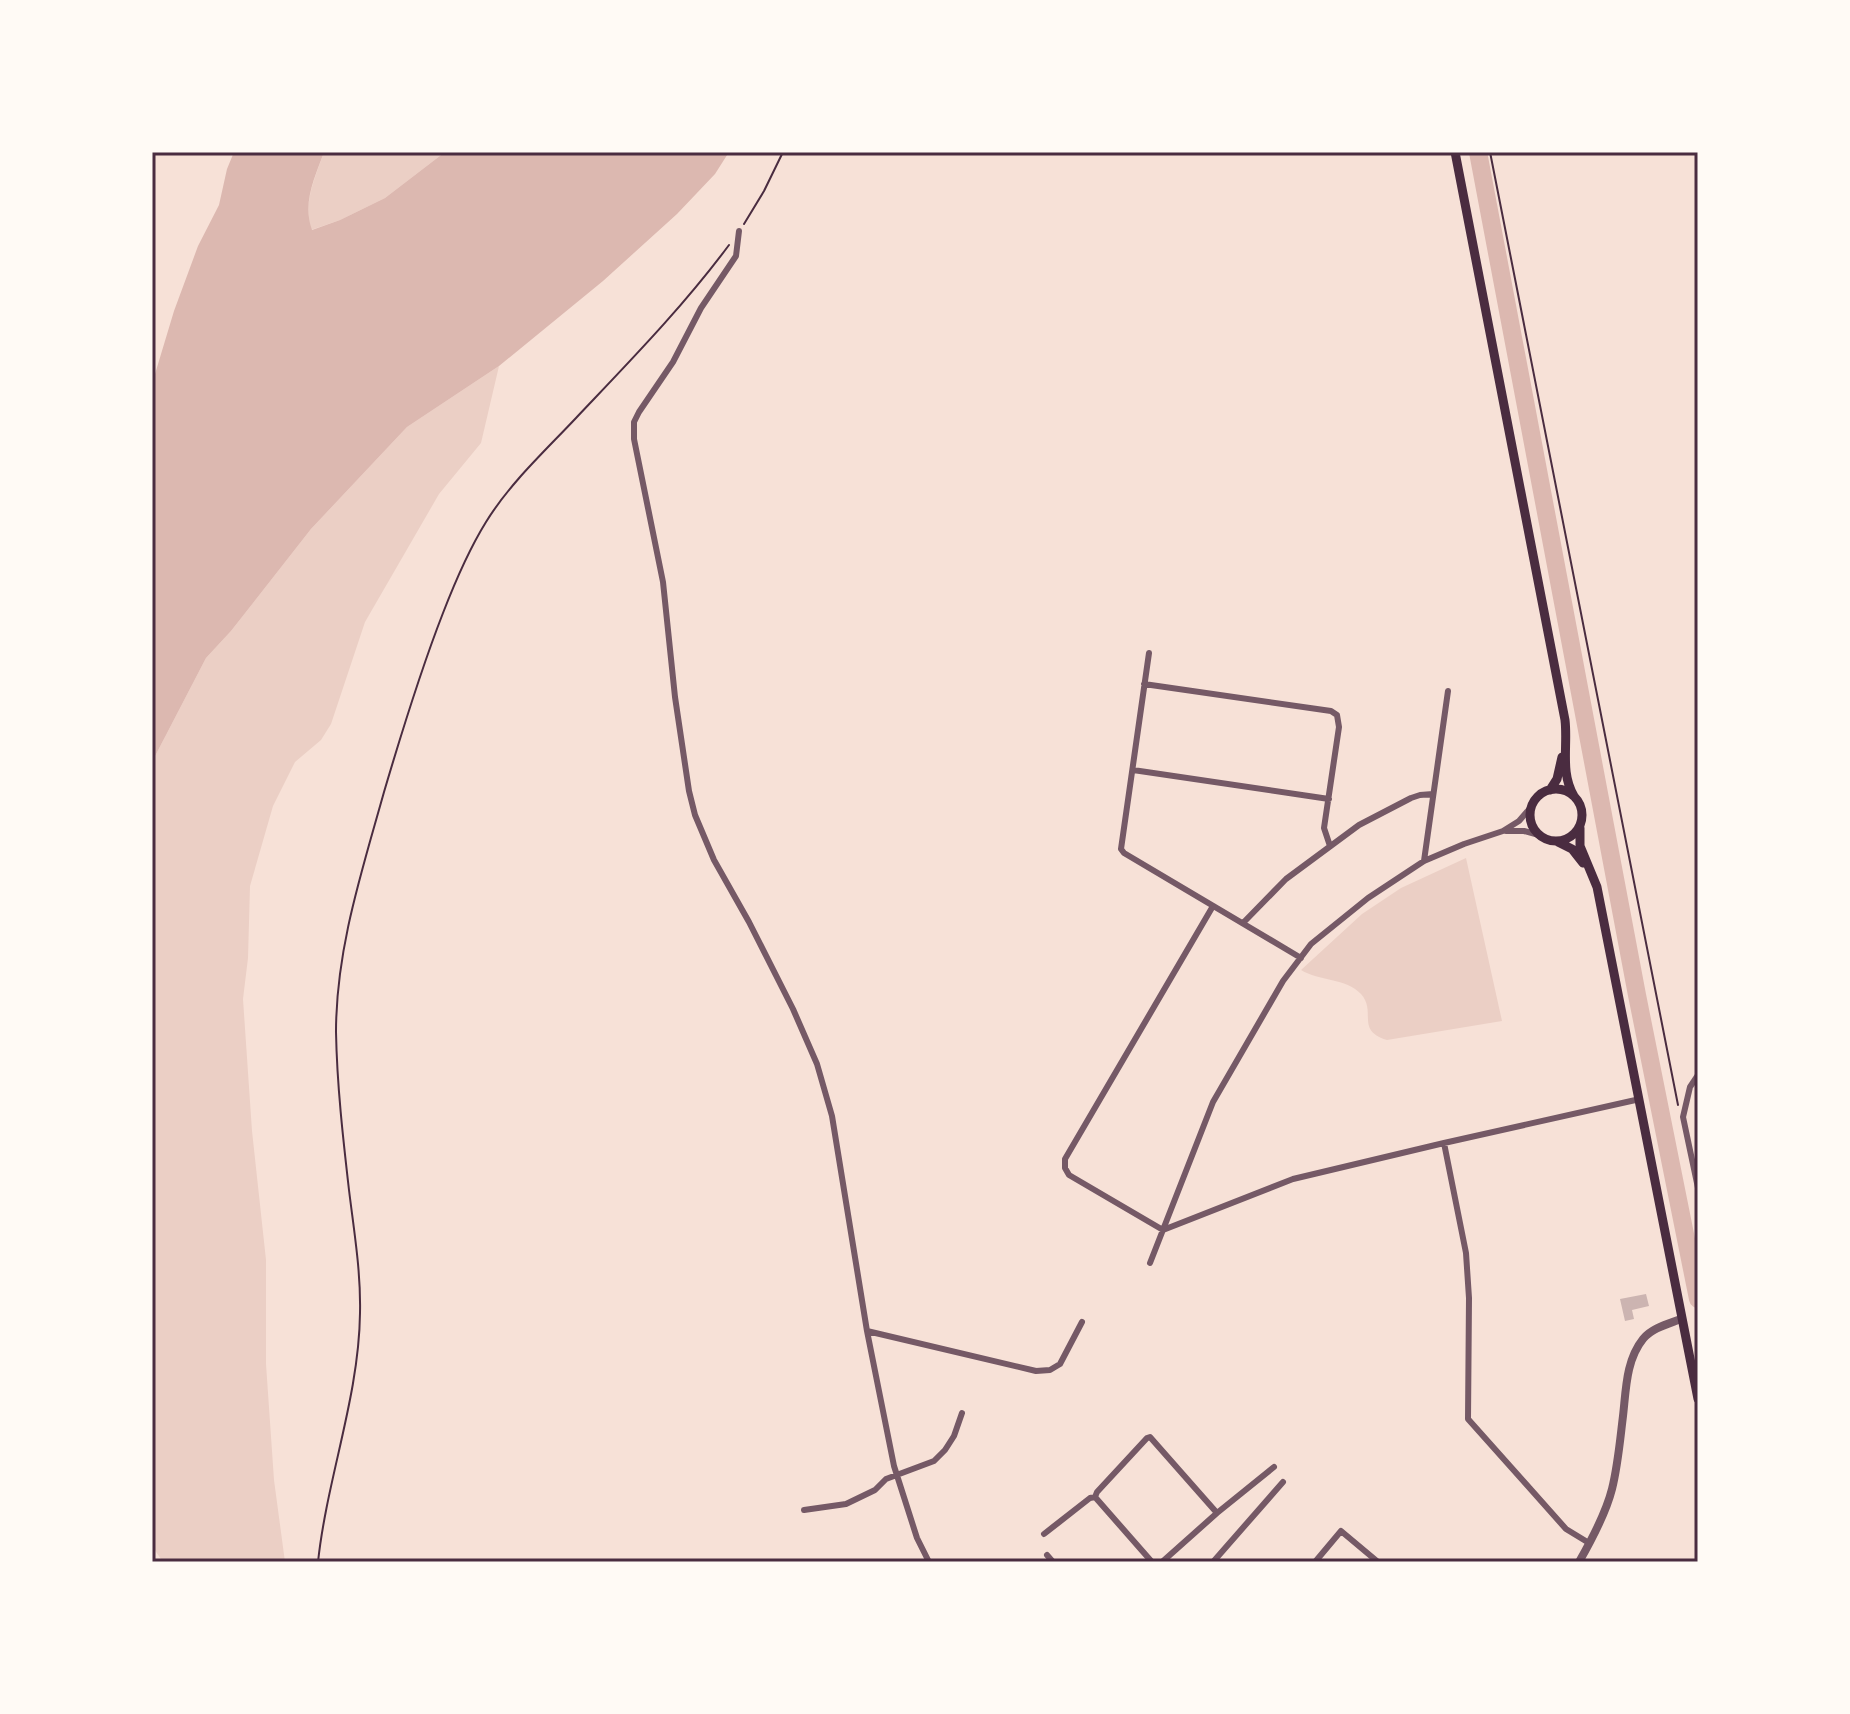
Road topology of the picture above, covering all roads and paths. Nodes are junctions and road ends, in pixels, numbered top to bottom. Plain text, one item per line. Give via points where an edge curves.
1 (783, 152) edge
2 (1455, 152) edge
3 (1490, 152) edge
4 (739, 231) junction
5 (1149, 653) dead end
6 (1144, 684) junction
7 (1448, 691) dead end
8 (1565, 746) junction
9 (1133, 770) junction
10 (1550, 790) junction
11 (1433, 794) junction
12 (1574, 796) junction
13 (1329, 799) junction
14 (1532, 806) junction
15 (1580, 828) junction
16 (1503, 831) junction
17 (1539, 835) junction
18 (1558, 842) junction
19 (1330, 846) junction
20 (1424, 861) junction
21 (1590, 872) junction
22 (1213, 906) junction
23 (1243, 923) junction
24 (1301, 958) junction
25 (1698, 1075) edge
26 (1640, 1099) junction
27 (1683, 1117) junction
28 (1444, 1143) junction
29 (1698, 1188) edge
30 (1163, 1230) junction
31 (1150, 1263) dead end
32 (1681, 1319) junction
33 (1082, 1322) dead end
34 (867, 1331) junction
35 (1698, 1399) edge
36 (962, 1413) dead end
37 (1274, 1467) dead end
38 (897, 1474) junction
39 (1283, 1482) dead end
40 (1095, 1497) junction
41 (804, 1510) dead end
42 (1217, 1513) junction
43 (1044, 1534) dead end
44 (1589, 1543) junction
45 (1047, 1555) dead end
46 (318, 1562) edge
47 (929, 1562) edge
48 (1053, 1562) edge
49 (1152, 1562) edge
50 (1162, 1562) edge
51 (1213, 1562) edge
52 (1315, 1562) edge
53 (1378, 1562) edge
54 (1579, 1562) edge

1 - 4 path
2 - 8 main road via 1565,720
3 - 27 path
4 - 34 street via 736,256 639,412 634,439 663,582 695,815 817,1064 832,1116
4 - 46 path via 681,305 494,510 462,567 412,695 340,967 337,1052 360,1314
5 - 6 street
6 - 9 street
6 - 13 street via 1331,711 1339,727
7 - 11 street
8 - 10 main road
8 - 12 main road via 1567,780
9 - 13 street
9 - 22 street via 1121,849
10 - 12 main road
10 - 14 main road
11 - 19 street via 1403,802
11 - 20 street
12 - 15 main road via 1582,811
13 - 19 street via 1324,828
14 - 16 street
14 - 17 main road via 1531,821
15 - 18 main road
15 - 21 main road via 1578,841
16 - 17 street
16 - 20 street
17 - 18 main road
18 - 21 main road via 1572,849
19 - 23 street via 1286,879
20 - 24 street via 1368,898
21 - 26 main road
22 - 23 street
22 - 30 street via 1065,1159 1069,1175
23 - 24 street
24 - 30 street via 1213,1102
25 - 27 street
26 - 28 street
26 - 32 main road
27 - 29 street
28 - 30 street via 1293,1179
28 - 44 street via 1466,1253 1468,1419 1566,1529
30 - 31 street
32 - 35 main road
32 - 44 street via 1644,1337 1634,1354 1611,1491
33 - 34 street via 1060,1364 1036,1371
34 - 38 street
36 - 38 street via 945,1450 925,1465
37 - 42 street
38 - 41 street via 846,1504
38 - 47 street
39 - 51 street
40 - 42 street via 1150,1437
40 - 43 street
40 - 49 street
42 - 50 street
44 - 54 street
45 - 48 street
52 - 53 street via 1341,1531

